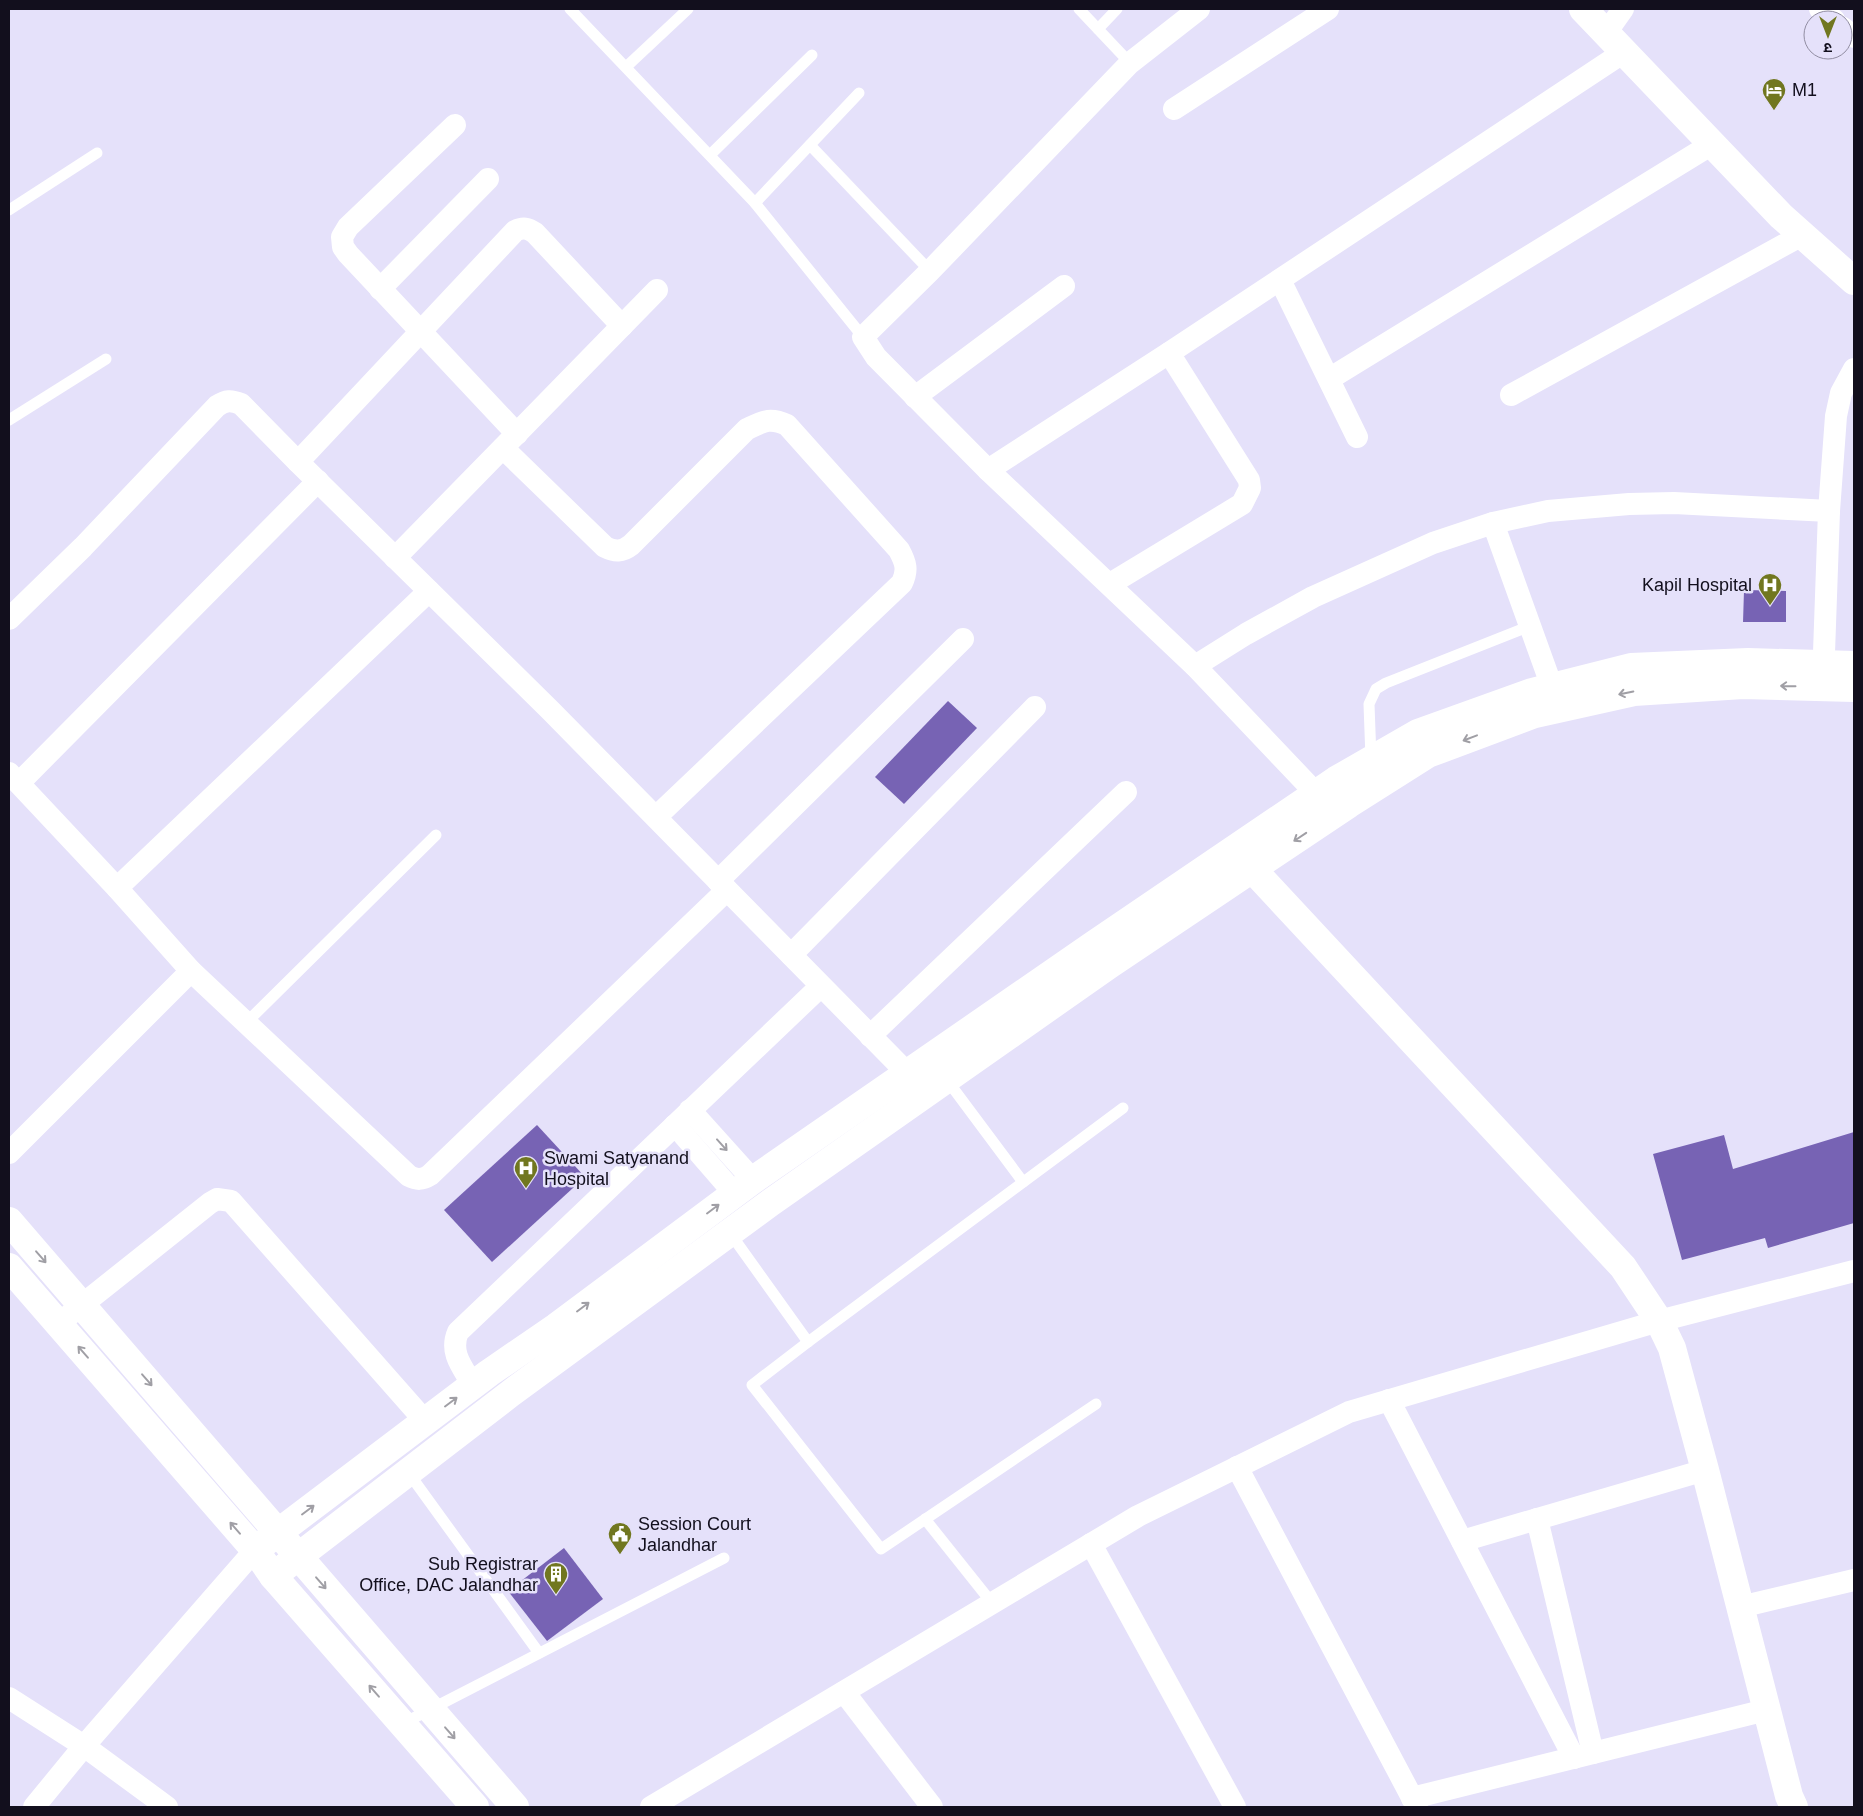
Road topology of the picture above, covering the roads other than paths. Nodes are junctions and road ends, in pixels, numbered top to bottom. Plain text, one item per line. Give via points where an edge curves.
1 (570, 9) edge
2 (688, 9) edge
3 (1079, 9) edge
4 (1116, 9) edge
5 (1199, 9) edge
6 (1328, 9) edge
7 (1583, 9) edge
8 (1623, 9) edge
9 (1098, 29) junction
10 (1615, 43) junction
11 (812, 55) dead end
12 (1130, 63) junction
13 (626, 68) junction
14 (859, 93) dead end
15 (1174, 109) dead end
16 (455, 124) dead end
17 (1712, 144) junction
18 (810, 145) junction
19 (97, 153) dead end
20 (710, 155) junction
21 (488, 179) dead end
22 (755, 203) junction
23 (9, 210) edge
24 (1802, 235) junction
25 (930, 271) junction
26 (1280, 280) junction
27 (1854, 282) edge
28 (1064, 286) dead end
29 (380, 289) junction
30 (657, 290) dead end
31 (622, 326) junction
32 (420, 332) junction
33 (863, 337) junction
34 (1169, 353) junction
35 (106, 360) dead end
36 (1854, 368) edge
37 (1329, 379) junction
38 (1511, 395) dead end
39 (916, 396) junction
40 (9, 420) edge
41 (1357, 437) dead end
42 (510, 441) junction
43 (298, 462) junction
44 (988, 470) junction
45 (318, 482) junction
46 (1830, 511) junction
47 (1493, 523) junction
48 (395, 558) junction
49 (1110, 584) junction
50 (429, 591) junction
51 (9, 619) edge
52 (1530, 626) junction
53 (963, 638) dead end
54 (1854, 665) edge
55 (1195, 666) junction
56 (1823, 676) junction
57 (1552, 687) junction
58 (1854, 688) edge
59 (1035, 707) dead end
60 (1371, 760) junction
61 (14, 778) edge
62 (1126, 792) dead end
63 (1316, 794) junction
64 (1335, 814) junction
65 (656, 817) junction
66 (436, 835) dead end
67 (1234, 850) junction
68 (1252, 869) junction
69 (722, 885) junction
70 (117, 888) junction
71 (791, 955) junction
72 (190, 971) junction
73 (822, 986) junction
74 (246, 1023) junction
75 (870, 1036) junction
76 (907, 1073) junction
77 (937, 1087) junction
78 (1123, 1108) dead end
79 (683, 1118) junction
80 (9, 1153) edge
81 (1023, 1182) junction
82 (743, 1187) junction
83 (9, 1220) edge
84 (730, 1233) junction
85 (9, 1267) edge
86 (1854, 1271) edge
87 (82, 1305) junction
88 (1659, 1321) junction
89 (58, 1324) junction
90 (556, 1327) junction
91 (808, 1342) junction
92 (572, 1348) junction
93 (473, 1385) junction
94 (1389, 1400) junction
95 (1096, 1404) dead end
96 (426, 1421) junction
97 (1237, 1467) junction
98 (1705, 1470) junction
99 (408, 1472) junction
100 (925, 1519) junction
101 (1537, 1519) junction
102 (278, 1533) junction
103 (1462, 1541) junction
104 (1090, 1544) junction
105 (255, 1550) junction
106 (298, 1556) junction
107 (724, 1558) dead end
108 (273, 1576) junction
109 (1854, 1580) edge
110 (992, 1603) junction
111 (1740, 1607) junction
112 (539, 1653) junction
113 (844, 1692) junction
114 (9, 1698) edge
115 (430, 1709) junction
116 (1766, 1710) junction
117 (402, 1724) junction
118 (84, 1746) junction
119 (1584, 1756) junction
120 (1414, 1803) edge
121 (34, 1807) edge
122 (166, 1807) edge
123 (475, 1807) edge
124 (515, 1807) edge
125 (651, 1807) edge
126 (932, 1807) edge
127 (1235, 1807) edge
128 (1794, 1807) edge

1 - 13 lane
2 - 13 lane
3 - 9 lane
4 - 9 lane
5 - 12 street
6 - 15 street
7 - 10 street
8 - 10 street
9 - 12 lane
10 - 17 street
10 - 26 street
11 - 20 lane
12 - 25 street
13 - 20 lane
14 - 18 lane
16 - 29 street via 348,226 342,237 348,254
17 - 24 street
17 - 37 street
18 - 22 lane
18 - 25 lane
19 - 23 lane
20 - 22 lane
21 - 29 street
22 - 33 lane
24 - 27 street
24 - 38 street
25 - 33 street
26 - 34 street
26 - 37 street
28 - 39 street
29 - 32 street
30 - 31 street
31 - 32 street via 536,233 522,228 515,231
31 - 42 street
32 - 42 street
32 - 43 street
33 - 39 street via 876,357
34 - 44 street
34 - 49 street via 1249,480 1250,488 1242,504
35 - 40 lane
36 - 46 street via 1841,393 1836,416
37 - 41 street
39 - 44 street
42 - 48 street
42 - 65 street via 612,551 624,550 631,545 747,429 765,420 777,421 787,425 899,550 906,562 907,573 902,584
43 - 45 street
43 - 51 street via 241,404 224,401
44 - 49 street
45 - 48 street
45 - 61 street
46 - 47 street via 1674,503 1629,504 1548,511
46 - 56 street
47 - 52 street
47 - 55 street via 1434,543 1313,597
48 - 50 street
49 - 55 street
50 - 65 street
50 - 70 street
52 - 57 street
52 - 60 lane via 1376,688 1369,704
53 - 69 street
54 - 56 street
55 - 63 street
56 - 57 street via 1748,662 1631,667
56 - 58 street
56 -> 64 street via 1634,692 1535,714 1428,754
57 - 60 street via 1418,733
59 - 71 street
60 - 63 street
61 - 70 street
62 - 75 street
63 - 64 street
63 - 67 street
64 -> 68 street
65 - 69 street
66 - 74 lane
67 - 68 street
67 - 76 street
68 - 77 street via 1109,964
68 - 88 street via 1623,1267
69 - 71 street
69 - 74 street via 425,1179 416,1180 408,1176
70 - 72 street
71 - 73 street
72 - 74 street
72 - 80 street
73 - 75 street
73 - 79 street
75 - 76 street
76 - 77 street
76 - 82 street
77 - 81 lane
77 - 84 street
78 - 81 lane
79 - 82 street
79 - 93 street via 458,1332 454,1349
81 - 91 lane
90 -> 82 street
83 -> 87 street
84 - 91 lane
84 - 92 street
85 - 89 street
86 - 88 street
87 - 89 street
87 - 96 street via 210,1203 217,1199 231,1201
87 -> 102 street
88 - 94 street
88 - 98 street via 1672,1348
105 -> 89 street
90 - 92 street
90 - 93 street
91 - 100 lane via 752,1385 881,1549
92 - 99 street
96 -> 93 street
94 - 97 street via 1348,1412
94 - 103 street
95 - 100 lane
102 -> 96 street
97 - 104 street via 1138,1516
97 - 120 street
98 - 101 street
98 - 111 street
99 - 106 street
99 - 112 lane
100 - 110 lane
101 - 103 street
101 - 119 street
102 - 105 street
102 - 106 street
103 - 119 street
104 - 110 street
104 - 127 street
105 - 108 street
105 - 118 street
106 - 108 street
106 -> 115 street
107 - 112 lane
117 -> 108 street
109 - 111 street
110 - 113 street
111 - 116 street
112 - 115 lane
113 - 125 street
113 - 126 street
114 - 118 street
115 - 117 lane
115 -> 124 street
116 - 119 street
116 - 128 street
117 - 123 street
118 - 121 street
118 - 122 street
119 - 120 street

